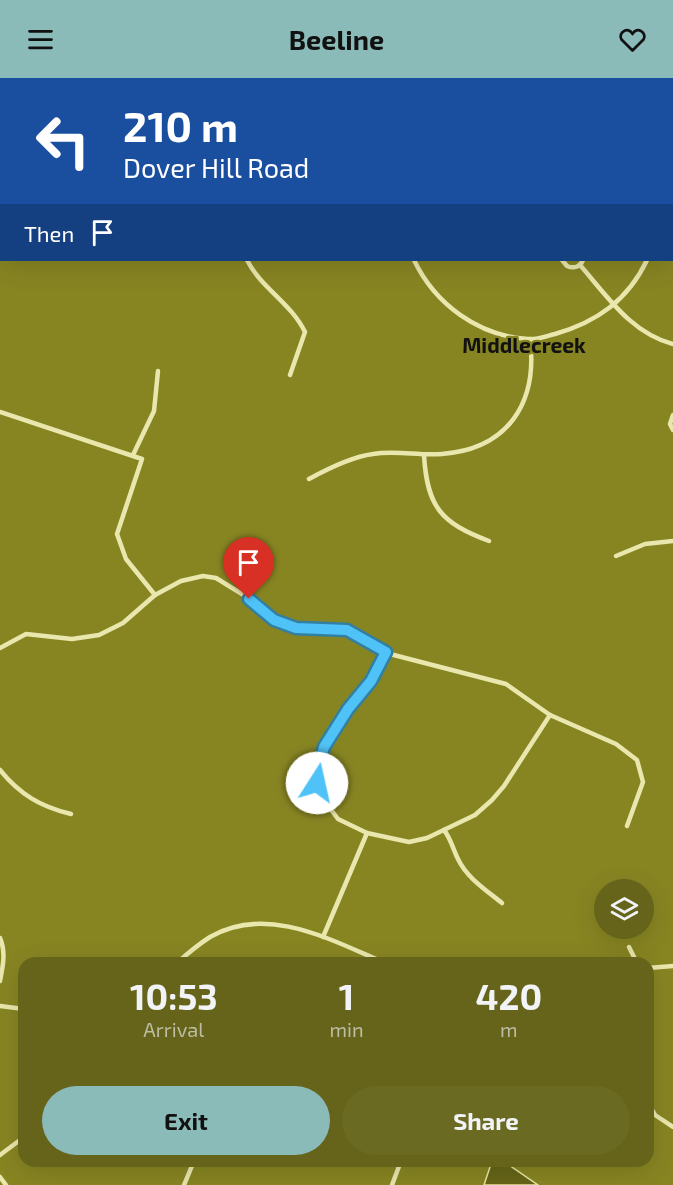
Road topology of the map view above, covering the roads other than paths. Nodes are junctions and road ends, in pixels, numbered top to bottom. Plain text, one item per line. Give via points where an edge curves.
1 (249, 261) edge
2 (414, 261) edge
3 (562, 261) edge
4 (646, 261) edge
5 (581, 262) edge
6 (614, 306) junction
7 (530, 339) junction
8 (673, 344) edge
9 (158, 371) dead end
10 (290, 375) dead end
11 (0, 412) edge
12 (673, 415) edge
13 (673, 430) edge
14 (133, 455) junction
15 (424, 455) junction
16 (309, 479) dead end
17 (489, 541) dead end
18 (673, 541) edge
19 (616, 556) dead end
20 (155, 595) junction
21 (0, 648) edge
22 (386, 652) junction
23 (550, 715) junction
24 (0, 770) edge
25 (71, 814) dead end
26 (627, 826) dead end
27 (444, 830) junction
28 (366, 833) junction
29 (502, 903) dead end
30 (323, 937) junction
31 (0, 938) edge
32 (629, 947) dead end
33 (185, 957) edge
34 (371, 957) edge
35 (634, 957) edge
36 (673, 966) edge
37 (654, 968) edge
38 (0, 981) edge
39 (0, 1006) edge
40 (18, 1008) edge
41 (654, 1113) edge
42 (673, 1127) edge
43 (18, 1142) edge
44 (0, 1155) edge
45 (192, 1167) edge
46 (399, 1167) edge
47 (0, 1177) edge
48 (6, 1185) edge
49 (184, 1185) edge
50 (392, 1185) edge

1 - 10 street via 262,284 284,302 305,332
2 - 7 street via 422,278 444,304 460,315 485,329
3 - 5 street via 570,268
4 - 6 street
5 - 6 street
6 - 7 street via 579,327
6 - 8 street via 639,329
7 - 15 street via 529,390 512,421 476,448
9 - 14 street via 154,411
11 - 14 street
12 - 13 street
14 - 20 street via 141,458 117,534 126,559
15 - 16 street via 370,454
15 - 17 street via 430,494 441,514 467,533
18 - 19 street via 645,544
20 - 21 street via 123,623 99,635 72,639 26,634
20 - 22 street via 181,581 203,576 216,578 274,620 296,628 347,630
22 - 23 street via 506,684
22 - 28 street via 371,681 324,747 316,779 338,819
23 - 26 street via 616,744 637,760 643,782
23 - 27 street via 492,800 475,815
24 - 25 street via 28,799
27 - 28 street via 408,843
27 - 29 street via 458,860 472,878
28 - 30 street
30 - 33 street via 265,922 238,926 210,937
30 - 34 street
31 - 38 street
32 - 35 street
36 - 37 street
39 - 40 street
41 - 42 street
43 - 44 street
45 - 49 street
46 - 50 street
47 - 48 street

